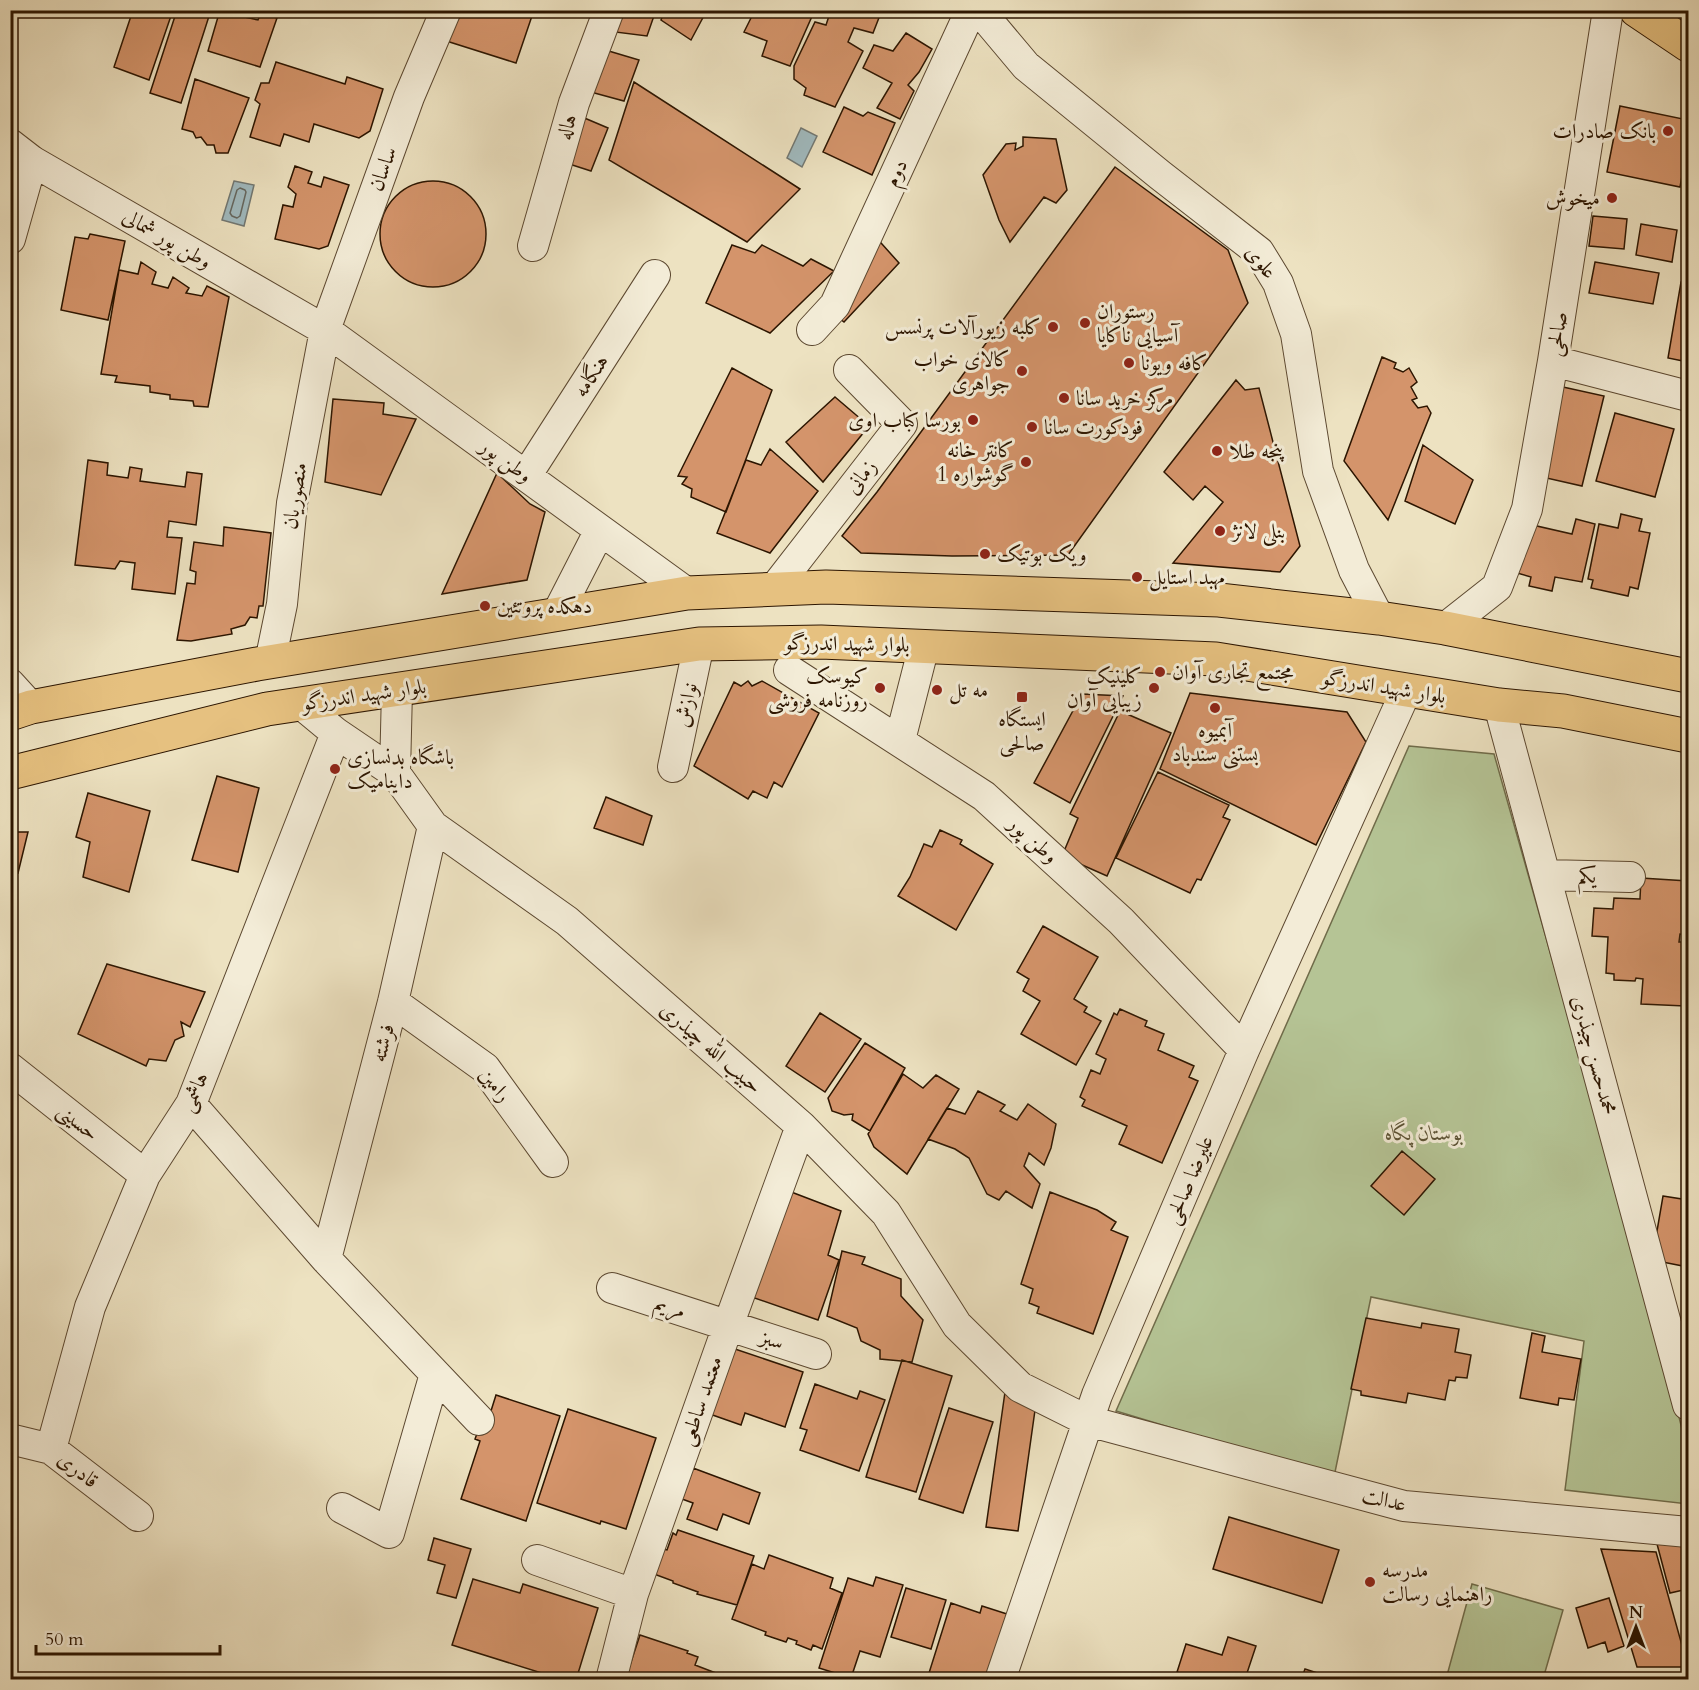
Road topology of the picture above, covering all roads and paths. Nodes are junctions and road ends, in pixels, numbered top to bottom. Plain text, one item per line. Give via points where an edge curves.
1 (446, 10) edge
2 (609, 10) edge
3 (971, 10) edge
4 (979, 10) edge
5 (1608, 10) edge
6 (1636, 10) edge
7 (1689, 45) edge
8 (21, 153) edge
9 (10, 239) edge
10 (533, 246) dead end
11 (655, 275) dead end
12 (325, 330) junction
13 (812, 330) dead end
14 (1553, 361) junction
15 (849, 370) dead end
16 (1689, 396) edge
17 (526, 476) junction
18 (600, 530) junction
19 (774, 589) junction
20 (687, 593) junction
21 (557, 614) junction
22 (1379, 618) junction
23 (1445, 628) junction
24 (699, 644) junction
25 (924, 646) junction
26 (270, 662) junction
27 (789, 670) dead end
28 (1689, 676) edge
29 (397, 690) junction
30 (1406, 691) junction
31 (17, 702) edge
32 (301, 704) junction
33 (1499, 705) junction
34 (336, 733) junction
35 (1689, 736) edge
36 (900, 740) junction
37 (674, 767) dead end
38 (12, 772) edge
39 (395, 773) junction
40 (433, 826) junction
41 (1545, 875) junction
42 (1630, 877) dead end
43 (393, 1002) junction
44 (1244, 1050) junction
45 (10, 1068) edge
46 (191, 1104) junction
47 (801, 1126) junction
48 (553, 1162) dead end
49 (145, 1175) junction
50 (326, 1259) junction
51 (612, 1288) dead end
52 (728, 1326) junction
53 (816, 1354) dead end
54 (435, 1374) junction
55 (1686, 1388) edge
56 (479, 1420) dead end
57 (1088, 1421) junction
58 (10, 1438) edge
59 (51, 1449) junction
60 (342, 1508) dead end
61 (138, 1516) dead end
62 (1689, 1532) edge
63 (537, 1560) dead end
64 (633, 1594) junction
65 (611, 1680) edge
66 (1000, 1680) edge

1 - 12 street, ساسان via 409,97
2 - 10 street, هاله via 574,103
3 - 13 street, دوم via 835,305
4 - 22 street, علوی via 1026,66 1259,252 1278,283 1296,334 1318,471 1353,570
5 - 14 street, صالحی
6 - 7 main road
8 - 9 street
8 - 12 street, وطن پور شمالی
11 - 17 street, هنگامه
12 - 17 street, وطن پور
12 - 26 street, منصوریان via 292,503 282,604
14 - 16 street
14 - 23 street, صالحی via 1527,509 1497,586
15 - 19 street, زمانی via 902,424
17 - 18 street, وطن پور
18 - 20 street, وطن پور
18 - 21 street
19 - 20 main road
19 - 22 main road via 826,587 1219,600
20 - 21 main road
21 - 26 main road
22 - 23 main road
23 - 28 main road
24 - 25 main road, بلوار شهید اندرزگو via 820,642
24 - 29 main road, بلوار شهید اندرزگو
24 - 37 street, نوازش
25 - 30 main road, بلوار شهید اندرزگو via 1216,659
25 - 36 street
26 - 31 main road
27 - 36 street, وطن پور
29 - 32 main road, بلوار شهید اندرزگو
29 - 39 street
30 - 33 main road, بلوار شهید اندرزگو
30 - 44 street, علیرضا صالحی
32 - 34 street, حبیب الله چیذری
32 - 38 main road, بلوار شهید اندرزگو
33 - 35 main road, بلوار شهید اندرزگو via 1563,711
33 - 41 street, محمدحسن چیذری
34 - 39 street, حبیب الله چیذری
34 - 46 street, هاشمی
36 - 44 street, وطن پور via 984,796 1121,921
39 - 40 street, حبیب الله چیذری
40 - 43 street, فرشته
40 - 47 street, حبیب الله چیذری via 567,921
41 - 42 street, یکم
41 - 55 street, محمدحسن چیذری
43 - 48 street, رامین via 485,1068
43 - 50 street, فرشته
44 - 57 street, علیرضا صالحی
45 - 49 street, حسینی
46 - 49 street, هاشمی
46 - 50 street
47 - 52 street, معتمد ساطعی
47 - 57 street, حبیب الله چیذری via 886,1212 957,1325 1020,1386
49 - 59 street, هاشمی via 90,1308
50 - 54 street
51 - 52 street, مریم
52 - 53 street, سبز
52 - 64 street, معتمد ساطعی
54 - 56 street
54 - 60 street via 389,1533
57 - 62 street, عدالت via 1404,1506
57 - 66 street, علیرضا صالحی
58 - 59 street, قادری
59 - 61 street, قادری
63 - 64 street
64 - 65 street, معتمد ساطعی

